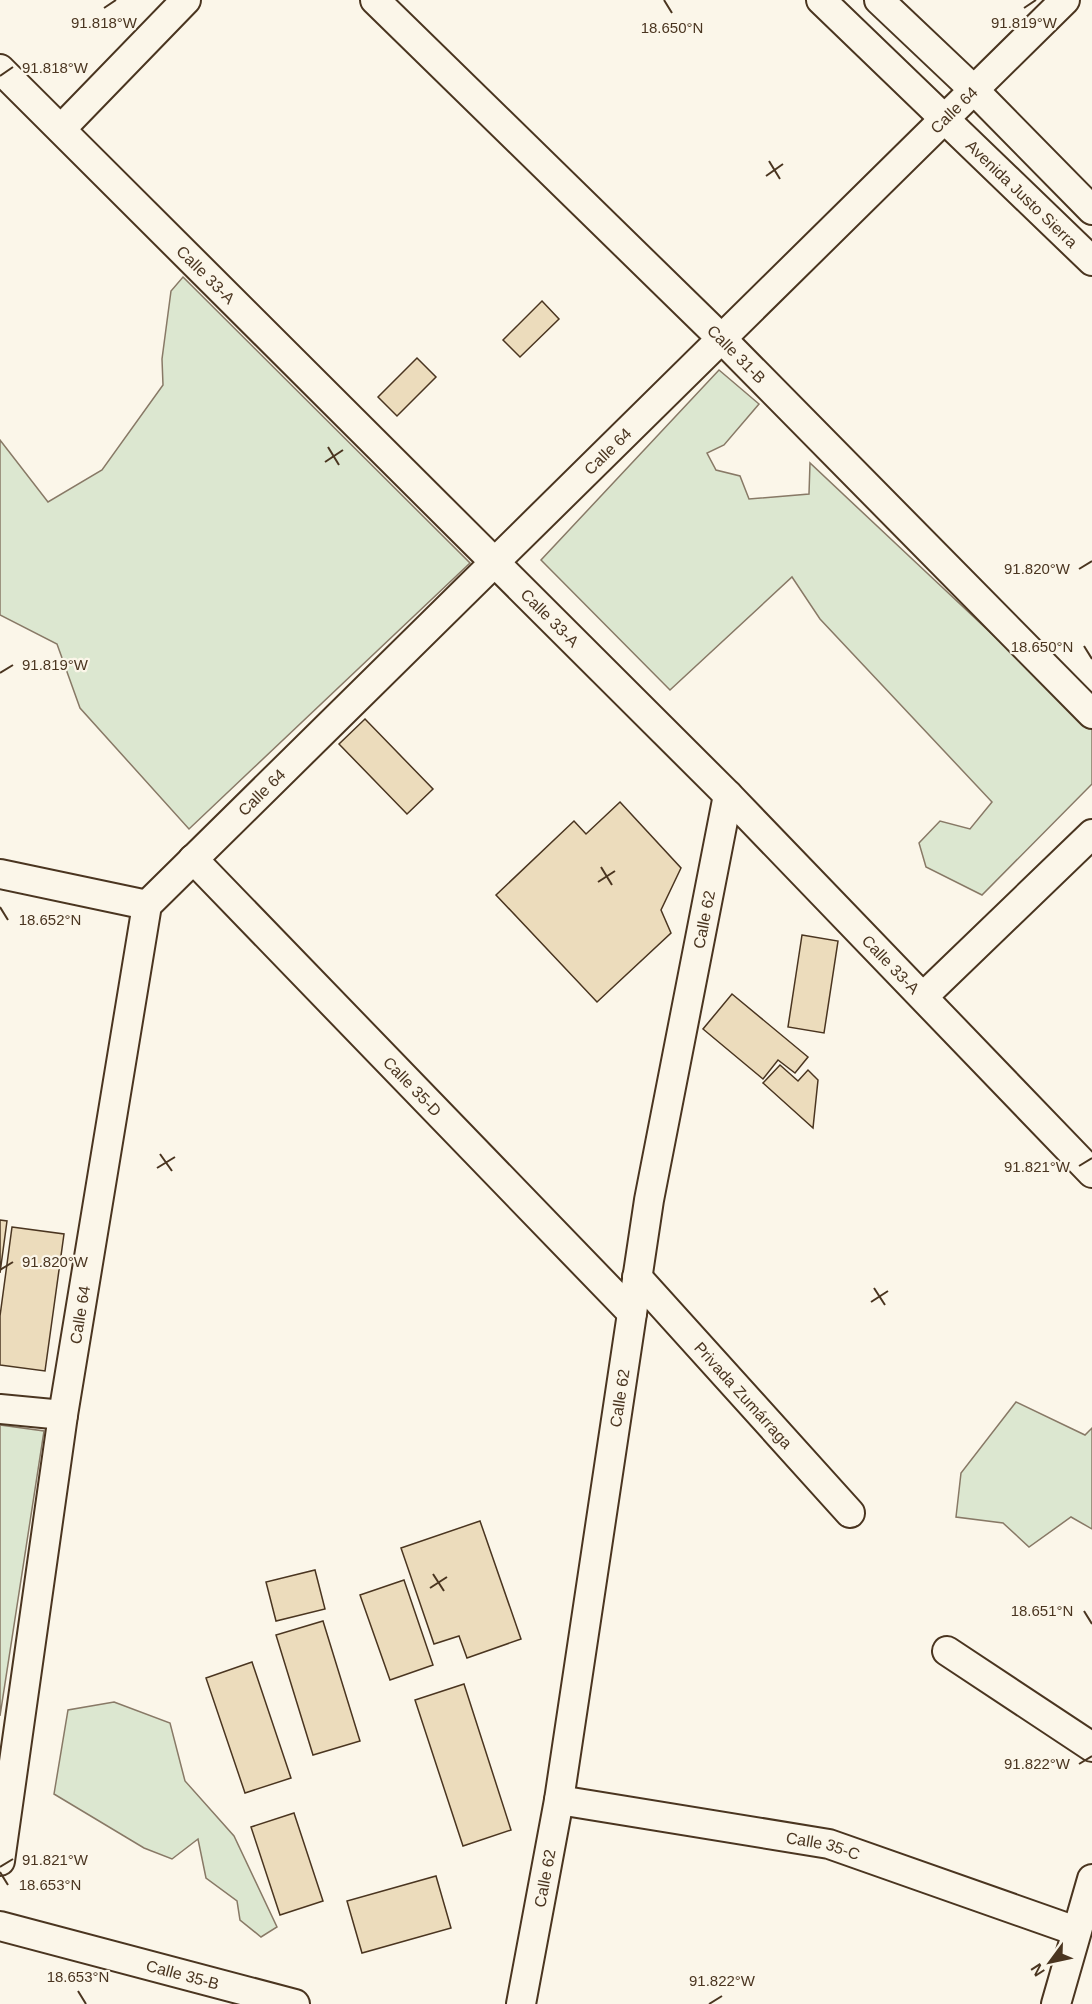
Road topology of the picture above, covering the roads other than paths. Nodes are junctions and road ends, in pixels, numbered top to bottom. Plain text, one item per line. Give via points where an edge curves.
1 (186, 0) edge
2 (375, 0) edge
3 (821, 0) edge
4 (879, 0) edge
5 (1065, 0) edge
6 (0, 69) edge
7 (974, 90) junction
8 (945, 119) junction
9 (61, 129) junction
10 (1092, 210) edge
11 (1092, 261) edge
12 (721, 338) junction
13 (494, 562) junction
14 (1092, 714) edge
15 (728, 795) junction
16 (1092, 834) edge
17 (193, 860) junction
18 (0, 874) edge
19 (147, 905) junction
20 (924, 996) junction
21 (1092, 1173) edge
22 (637, 1277) junction
23 (632, 1313) junction
24 (0, 1409) edge
25 (63, 1415) junction
26 (850, 1513) dead end
27 (948, 1651) dead end
28 (1092, 1748) edge
29 (559, 1800) junction
30 (0, 1861) edge
31 (1092, 1879) edge
32 (0, 1926) edge
33 (1076, 1931) junction
34 (295, 2004) edge
35 (521, 2004) edge
36 (1056, 2004) edge

1 - 9 street
2 - 12 street, Calle 31-B
3 - 8 street, Avenida Justo Sierra
4 - 7 street
5 - 7 street, Calle 64
6 - 9 street, Calle 33-A
7 - 8 street, Calle 64
7 - 10 street
8 - 11 street, Avenida Justo Sierra
8 - 12 street, Calle 64
9 - 13 street, Calle 33-A
12 - 13 street, Calle 64
12 - 14 street, Calle 31-B
13 - 15 street, Calle 33-A
13 - 17 street, Calle 64
15 - 20 street, Calle 33-A
15 - 22 street, Calle 62
16 - 20 street
17 - 19 street, Calle 64
17 - 23 street, Calle 35-D
18 - 19 street
19 - 25 street, Calle 64
20 - 21 street, Calle 33-A
22 - 23 street, Calle 62
22 - 26 street, Privada Zumárraga
23 - 29 street, Calle 62
24 - 25 street
25 - 30 street, Calle 64
27 - 28 street
29 - 33 street, Calle 35-C via 829,1844
29 - 35 street, Calle 62
31 - 33 street
32 - 34 street, Calle 35-B
33 - 36 street

